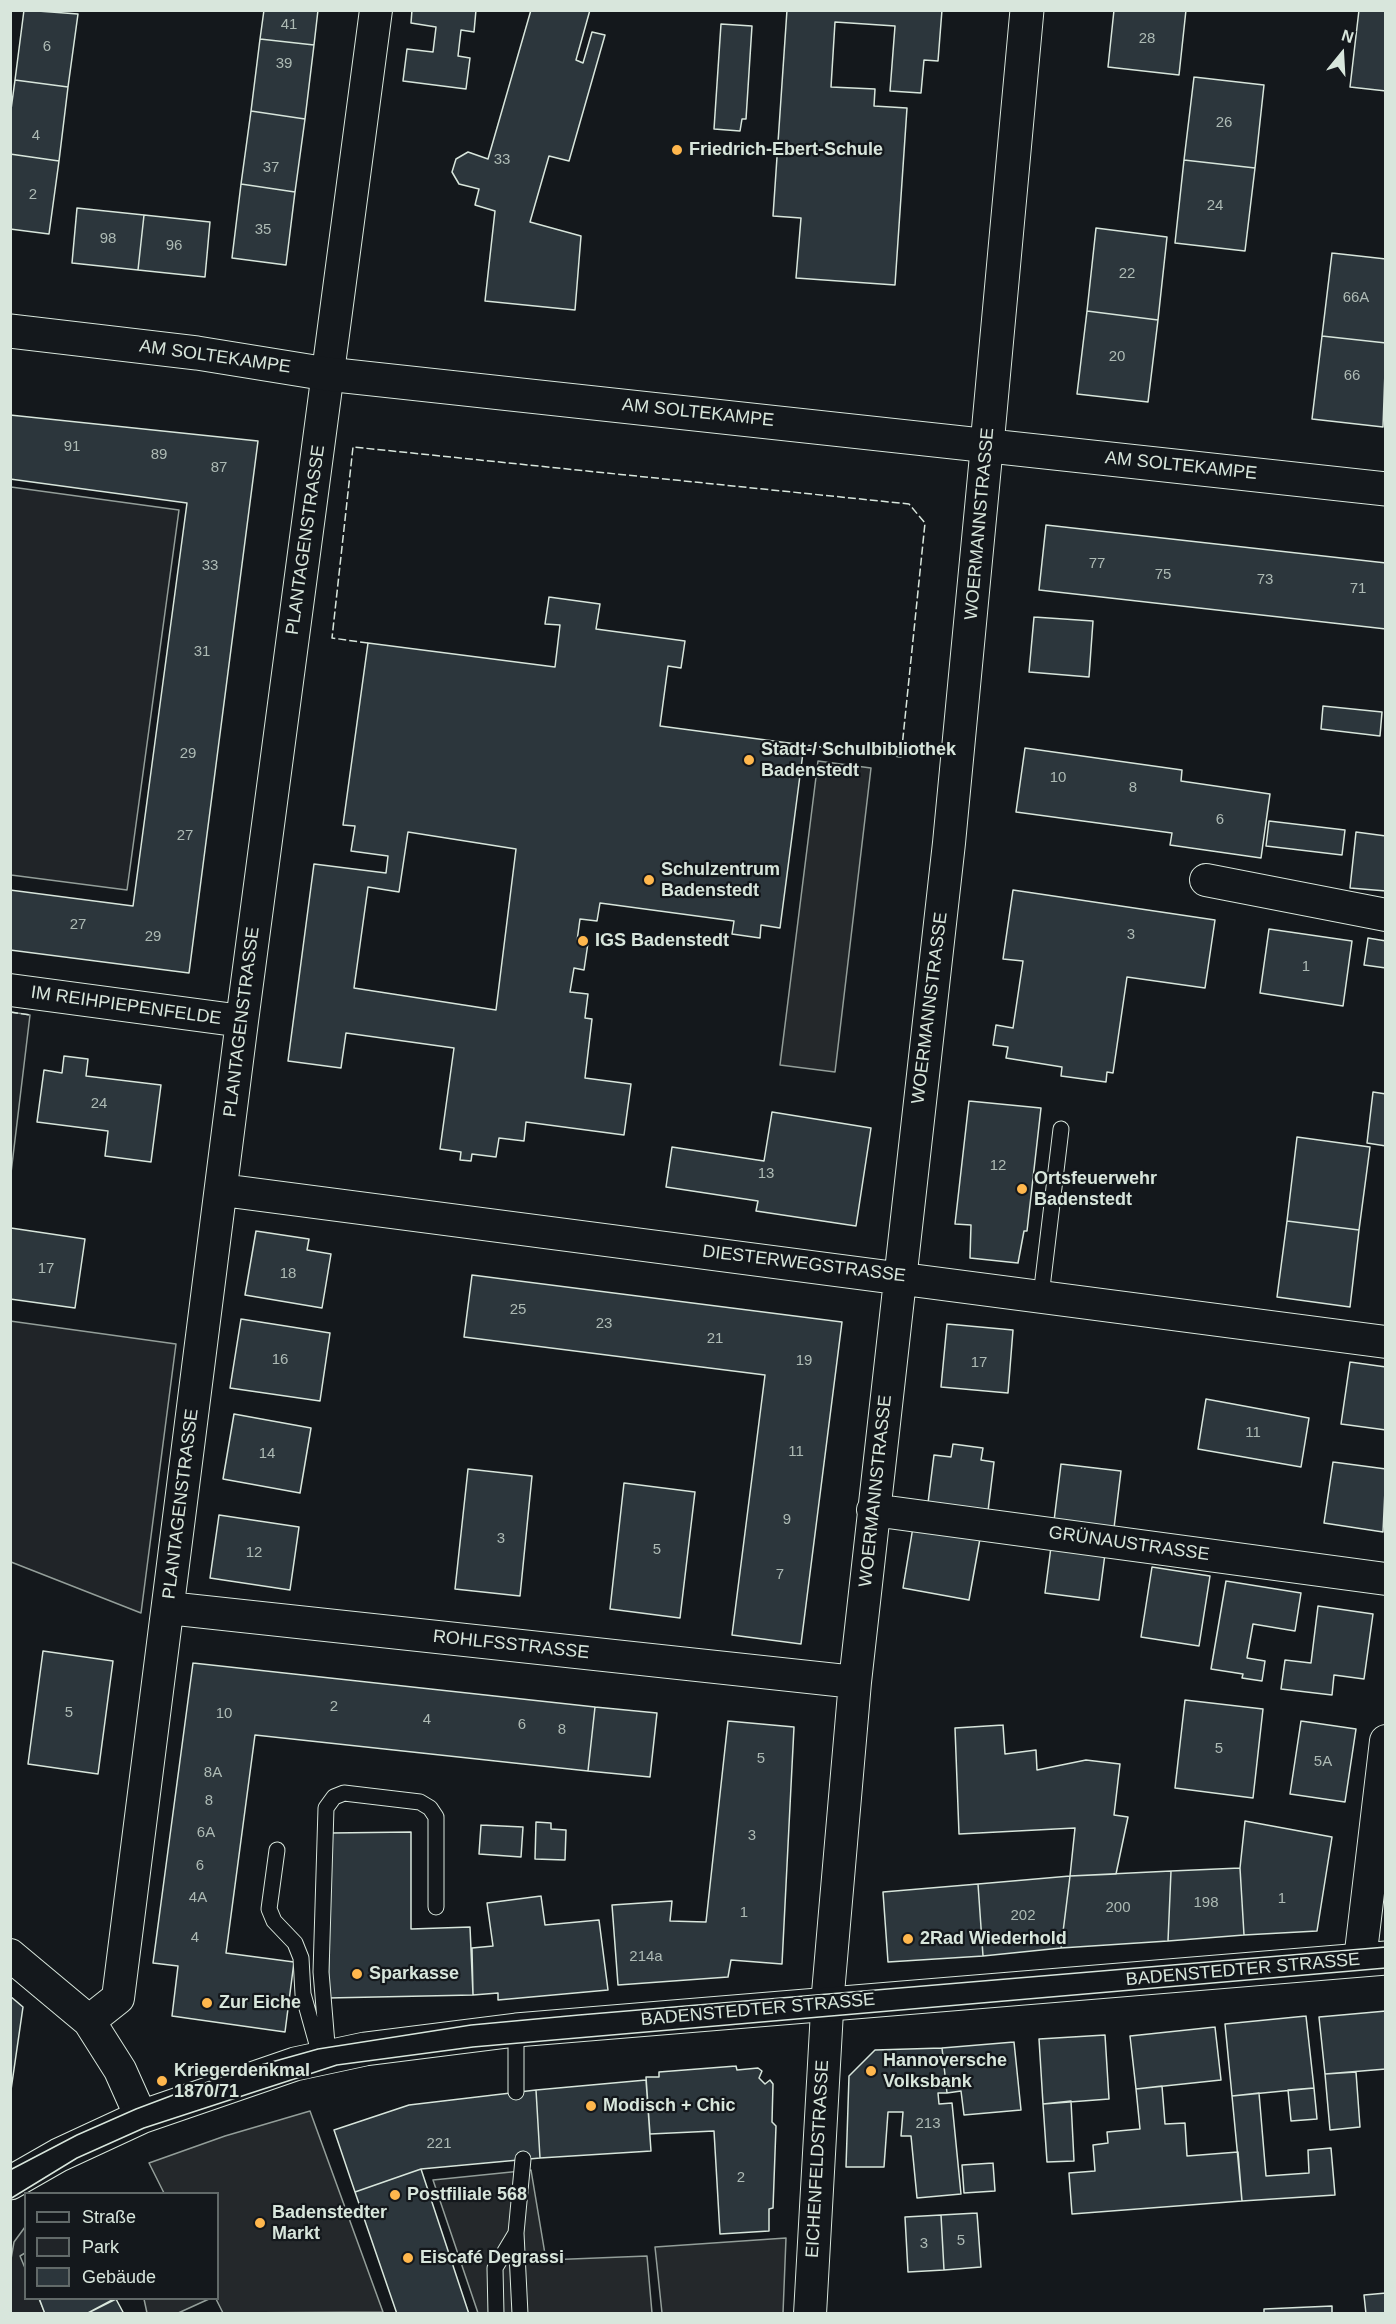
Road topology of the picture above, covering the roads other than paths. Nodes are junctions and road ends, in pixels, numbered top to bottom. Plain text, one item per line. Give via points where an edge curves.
1 (376, 10) edge
2 (1027, 10) edge
3 (10, 331) edge
4 (327, 374) junction
5 (987, 445) junction
6 (1386, 489) edge
7 (1206, 880) dead end
8 (1386, 915) edge
9 (10, 990) edge
10 (242, 1021) junction
11 (1061, 1129) dead end
12 (222, 1190) junction
13 (900, 1277) junction
14 (1041, 1296) junction
15 (1386, 1342) edge
16 (873, 1510) junction
17 (1386, 1579) edge
18 (168, 1608) junction
19 (855, 1682) junction
20 (1386, 1741) edge
21 (277, 1850) dead end
22 (436, 1907) dead end
23 (10, 1955) edge
24 (1373, 1959) edge
25 (827, 2005) junction
26 (89, 2021) junction
27 (516, 2030) junction
28 (324, 2057) junction
29 (516, 2092) dead end
30 (141, 2117) junction
31 (523, 2159) dead end
32 (10, 2183) edge
33 (516, 2233) junction
34 (496, 2313) edge
35 (520, 2313) edge
36 (810, 2313) edge

1 - 4 street, PLANTAGENSTRASSE
2 - 5 street, WOERMANNSTRASSE
3 - 4 street, AM SOLTEKAMPE via 197,353
4 - 5 street, AM SOLTEKAMPE
4 - 10 street, PLANTAGENSTRASSE
5 - 6 street, AM SOLTEKAMPE
5 - 13 street, WOERMANNSTRASSE via 949,843
7 - 8 street
9 - 10 street, IM REIHPIEPENFELDE
10 - 12 street, PLANTAGENSTRASSE
11 - 14 lane
12 - 13 street, DIESTERWEGSTRASSE
12 - 18 street, PLANTAGENSTRASSE
13 - 14 street, DIESTERWEGSTRASSE
13 - 16 street, WOERMANNSTRASSE
14 - 15 street, DIESTERWEGSTRASSE
16 - 17 street, GRÜNAUSTRASSE
16 - 19 street, WOERMANNSTRASSE
18 - 19 street, ROHLFSSTRASSE
18 - 26 street, PLANTAGENSTRASSE via 118,1998
19 - 25 street, WOERMANNSTRASSE
20 - 24 street
21 - 28 lane via 270,1909 274,1921 295,1943 301,1958 303,1994
22 - 28 lane via 436,1817 430,1808 420,1802 344,1793 334,1797 326,1808 321,1972
23 - 26 street
24 - 25 street, BADENSTEDTER STRASSE
25 - 27 street, BADENSTEDTER STRASSE
25 - 36 street, EICHENFELDSTRASSE
26 - 30 street via 120,2070
27 - 28 street, BADENSTEDTER STRASSE
27 - 29 lane
28 - 30 street, BADENSTEDTER STRASSE
30 - 32 street, BADENSTEDTER STRASSE
31 - 33 lane
33 - 34 lane via 495,2268
33 - 35 lane

